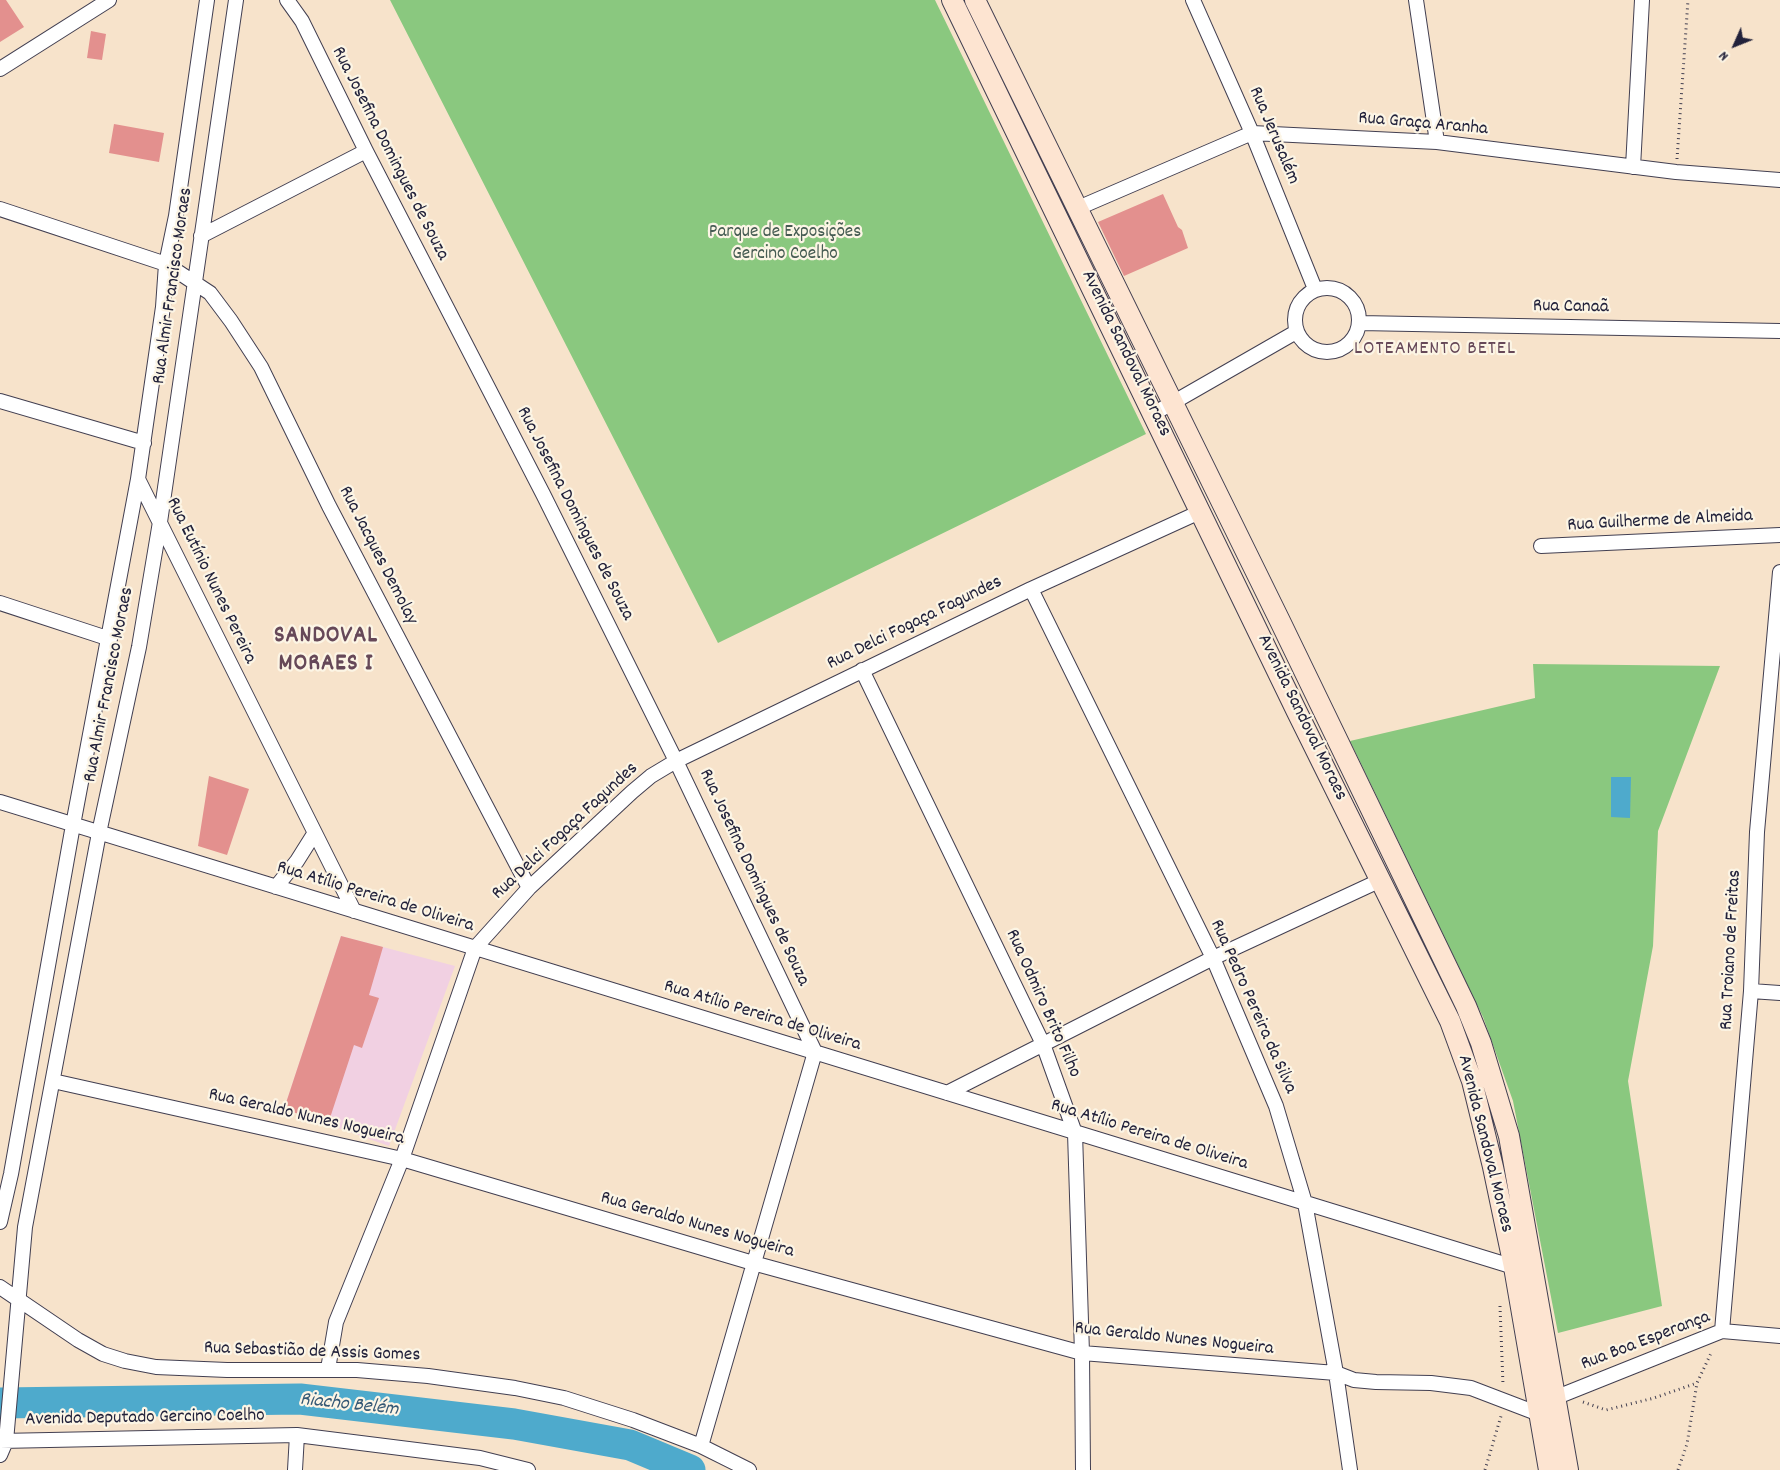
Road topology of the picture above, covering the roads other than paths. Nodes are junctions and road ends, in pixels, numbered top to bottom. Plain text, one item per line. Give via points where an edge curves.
1 (109, 0) edge
2 (207, 0) edge
3 (236, 0) edge
4 (287, 0) edge
5 (952, 0) edge
6 (976, 0) edge
7 (1193, 0) edge
8 (1416, 0) edge
9 (1642, 0) edge
10 (0, 69) edge
11 (1252, 133) junction
12 (1437, 142) junction
13 (366, 151) junction
14 (1038, 152) junction
15 (1633, 167) junction
16 (1780, 180) edge
17 (1078, 208) junction
18 (0, 209) edge
19 (200, 236) junction
20 (166, 264) junction
21 (193, 282) junction
22 (1315, 288) junction
23 (1360, 323) junction
24 (1780, 331) edge
25 (1296, 332) junction
26 (0, 401) edge
27 (1173, 404) junction
28 (1153, 414) junction
29 (144, 443) junction
30 (138, 479) junction
31 (1202, 511) junction
32 (160, 522) junction
33 (1780, 535) edge
34 (1541, 546) dead end
35 (1780, 572) edge
36 (1031, 589) junction
37 (0, 604) edge
38 (110, 639) junction
39 (862, 670) junction
40 (1330, 729) junction
41 (1311, 739) junction
42 (676, 761) junction
43 (0, 802) edge
44 (73, 825) junction
45 (99, 833) junction
46 (314, 834) junction
47 (1381, 880) junction
48 (276, 887) junction
49 (528, 888) junction
50 (354, 911) junction
51 (475, 948) junction
52 (1212, 958) junction
53 (1751, 991) junction
54 (1780, 993) edge
55 (1043, 1044) junction
56 (815, 1052) junction
57 (53, 1081) junction
58 (947, 1093) junction
59 (1076, 1133) junction
60 (402, 1159) junction
61 (1304, 1203) junction
62 (0, 1221) edge
63 (753, 1262) junction
64 (1514, 1267) junction
65 (0, 1286) edge
66 (18, 1298) junction
67 (1722, 1331) junction
68 (1780, 1336) edge
69 (1082, 1353) junction
70 (328, 1369) junction
71 (1336, 1373) junction
72 (1564, 1394) junction
73 (1539, 1414) junction
74 (297, 1435) junction
75 (3, 1441) edge
76 (701, 1446) junction
77 (0, 1455) edge
78 (295, 1470) edge
79 (528, 1470) edge
80 (749, 1470) edge
81 (1083, 1470) edge
82 (1350, 1470) edge
83 (1549, 1470) edge
84 (1568, 1470) edge

1 - 10 street
2 - 20 street, Rua Almir Francisco Moraes via 176,216
3 - 19 street, Rua Almir Francisco Moraes
4 - 13 street, Rua Josefina Domingues de Souza via 302,21
5 - 14 main road, Avenida Sandoval Moraes
6 - 14 main road, Avenida Sandoval Moraes
7 - 11 street, Rua Jerusalém
8 - 12 street
9 - 15 street
11 - 12 street, Rua Graça Aranha
11 - 17 street, Rua Graça Aranha
11 - 22 street, Rua Jerusalém
12 - 15 street, Rua Graça Aranha
13 - 19 street
13 - 42 street, Rua Josefina Domingues de Souza
14 - 17 main road, Avenida Sandoval Moraes
14 - 28 main road, Avenida Sandoval Moraes
15 - 16 street, Rua Graça Aranha
17 - 27 main road, Avenida Sandoval Moraes
18 - 20 street, Rua Jacques Demolay
19 - 21 street, Rua Almir Francisco Moraes
20 - 21 street, Rua Jacques Demolay
20 - 29 street, Rua Almir Francisco Moraes
21 - 32 street, Rua Almir Francisco Moraes
21 - 49 street, Rua Jacques Demolay via 210,293 261,367 329,506
22 - 23 street via 1337,288 1355,302
22 - 25 street via 1297,306 1294,314
23 - 24 street, Rua Canaã
23 - 25 street via 1351,343 1332,353 1310,349
25 - 27 street
26 - 29 street
27 - 28 street
27 - 40 main road, Avenida Sandoval Moraes
28 - 31 main road, Avenida Sandoval Moraes
29 - 30 street, Rua Almir Francisco Moraes
30 - 32 street, Rua Eutínio Nunes Pereira
30 - 38 street, Rua Almir Francisco Moraes
31 - 36 street, Rua Delci Fogaça Fagundes
31 - 41 main road, Avenida Sandoval Moraes
32 - 45 street, Rua Almir Francisco Moraes via 139,647
32 - 46 street, Rua Eutínio Nunes Pereira
33 - 34 street, Rua Guilherme de Almeida
35 - 53 street, Rua Troiano de Freitas via 1757,832
36 - 39 street, Rua Delci Fogaça Fagundes
36 - 52 street, Rua Pedro Pereira da Silva
37 - 38 street
38 - 44 street, Rua Almir Francisco Moraes
39 - 42 street, Rua Delci Fogaça Fagundes
39 - 55 street, Rua Odmiro Brito Filho
40 - 41 main road
40 - 72 main road, Avenida Sandoval Moraes via 1466,1006 1496,1089
41 - 47 main road, Avenida Sandoval Moraes
42 - 49 street, Rua Delci Fogaça Fagundes via 639,787
42 - 56 street, Rua Josefina Domingues de Souza
43 - 44 street, Rua Atílio Pereira de Oliveira
44 - 45 street, Rua Atílio Pereira de Oliveira
44 - 62 street, Rua Almir Francisco Moraes
45 - 48 street, Rua Atílio Pereira de Oliveira
45 - 57 street, Rua Almir Francisco Moraes
46 - 48 street
46 - 50 street, Rua Eutínio Nunes Pereira
47 - 52 street
47 - 64 main road, Avenida Sandoval Moraes via 1450,1021 1472,1081
48 - 50 street, Rua Atílio Pereira de Oliveira
49 - 51 street, Rua Delci Fogaça Fagundes
50 - 51 street, Rua Atílio Pereira de Oliveira
51 - 56 street, Rua Atílio Pereira de Oliveira
51 - 60 street, Rua Delci Fogaça Fagundes
52 - 55 street
52 - 61 street, Rua Pedro Pereira da Silva via 1276,1106
53 - 54 street
53 - 67 street, Rua Troiano de Freitas
55 - 58 street
55 - 59 street, Rua Odmiro Brito Filho
56 - 58 street, Rua Atílio Pereira de Oliveira
56 - 63 street
57 - 60 street, Rua Geraldo Nunes Nogueira
57 - 66 street, Rua Almir Francisco Moraes via 25,1227
58 - 59 street, Rua Atílio Pereira de Oliveira
59 - 61 street, Rua Atílio Pereira de Oliveira
59 - 69 street, Rua Odmiro Brito Filho
60 - 63 street, Rua Geraldo Nunes Nogueira
60 - 70 street, Rua Delci Fogaça Fagundes via 336,1322
61 - 64 street, Rua Atílio Pereira de Oliveira
61 - 71 street, Rua Pedro Pereira da Silva
63 - 69 street, Rua Geraldo Nunes Nogueira
63 - 76 street
64 - 73 main road, Avenida Sandoval Moraes
65 - 66 street, Rua Sebastião de Assis Gomes
66 - 70 street, Rua Sebastião de Assis Gomes via 103,1354 125,1361 227,1370
66 - 75 street, Rua Almir Francisco Moraes via 8,1423
67 - 68 street, Rua Boa Esperança
67 - 72 street, Rua Boa Esperança
69 - 71 street, Rua Geraldo Nunes Nogueira
69 - 81 street, Rua Odmiro Brito Filho
70 - 76 street, Rua Sebastião de Assis Gomes via 428,1376 564,1398
71 - 73 street, Rua Geraldo Nunes Nogueira via 1354,1380 1470,1388
71 - 82 street, Rua Pedro Pereira da Silva
72 - 84 main road, Avenida Sandoval Moraes
73 - 83 main road, Avenida Sandoval Moraes
74 - 75 street, Avenida Deputado Gercino Coelho
74 - 78 street
74 - 79 street, Avenida Deputado Gercino Coelho via 480,1458
75 - 77 street, Rua Almir Francisco Moraes
76 - 80 street, Rua Sebastião de Assis Gomes

